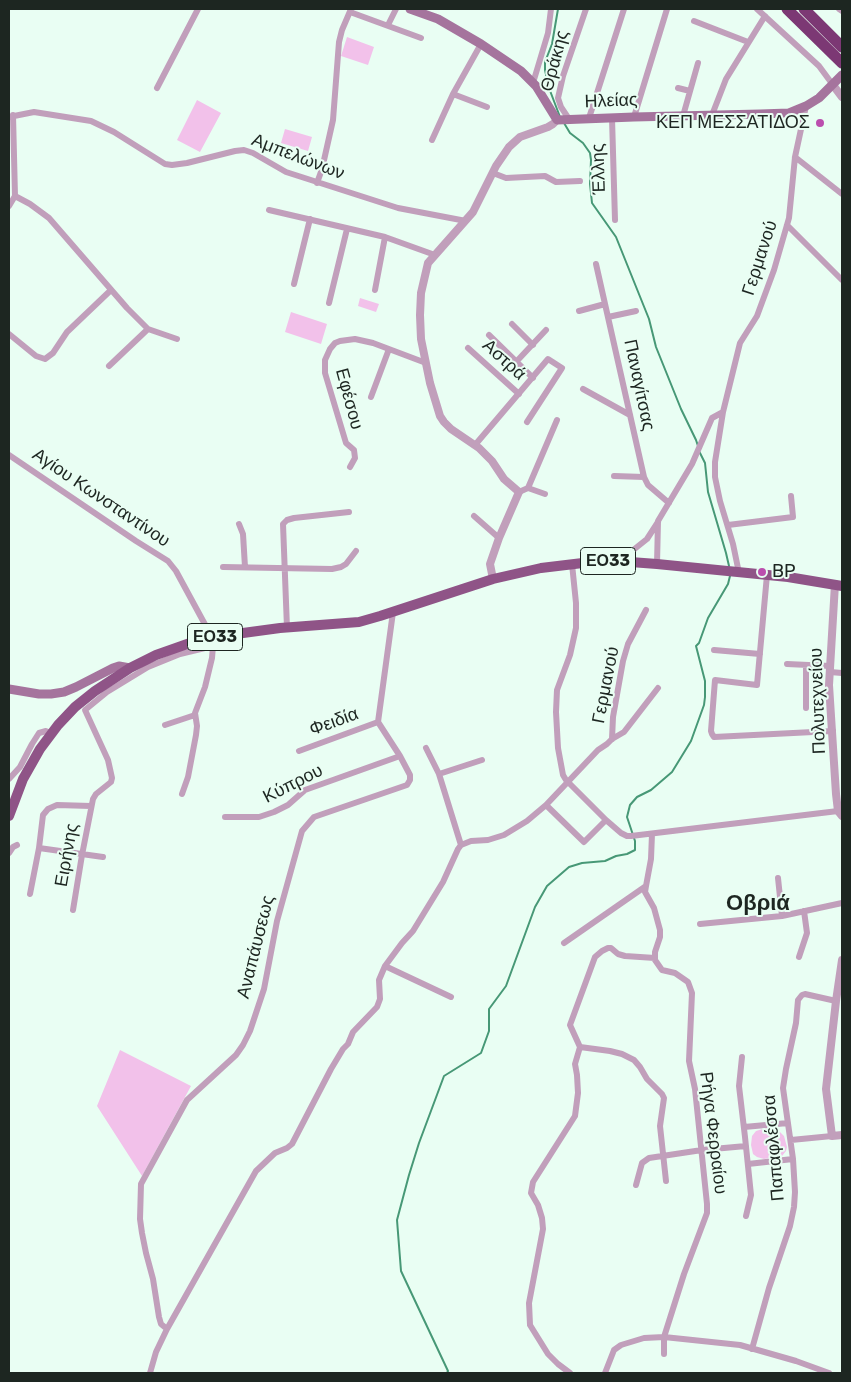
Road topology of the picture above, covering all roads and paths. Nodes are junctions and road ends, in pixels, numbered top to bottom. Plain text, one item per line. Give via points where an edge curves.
1 (198, 9) edge
2 (396, 9) edge
3 (410, 9) edge
4 (551, 9) edge
5 (586, 9) edge
6 (624, 9) edge
7 (667, 9) edge
8 (757, 9) edge
9 (787, 9) edge
10 (804, 9) edge
11 (350, 10) edge
12 (765, 16) junction
13 (694, 21) dead end
14 (388, 25) junction
15 (421, 38) dead end
16 (748, 42) junction
17 (481, 44) junction
18 (842, 47) edge
19 (840, 60) edge
20 (698, 63) dead end
21 (842, 75) edge
22 (534, 84) junction
23 (833, 85) junction
24 (157, 88) dead end
25 (678, 88) dead end
26 (690, 91) junction
27 (453, 94) junction
28 (842, 97) edge
29 (487, 106) dead end
30 (806, 106) junction
31 (712, 115) junction
32 (11, 116) edge
33 (682, 116) junction
34 (634, 117) junction
35 (589, 118) junction
36 (612, 118) junction
37 (563, 119) junction
38 (432, 140) dead end
39 (795, 157) junction
40 (493, 173) junction
41 (580, 181) dead end
42 (317, 183) junction
43 (842, 194) edge
44 (15, 196) junction
45 (9, 206) edge
46 (269, 210) dead end
47 (310, 219) junction
48 (615, 220) dead end
49 (466, 221) junction
50 (787, 225) junction
51 (347, 229) junction
52 (385, 237) junction
53 (435, 255) junction
54 (596, 264) dead end
55 (842, 280) edge
56 (294, 284) dead end
57 (111, 290) junction
58 (375, 290) dead end
59 (329, 303) dead end
60 (605, 304) junction
61 (579, 310) dead end
62 (636, 311) dead end
63 (608, 316) junction
64 (512, 324) dead end
65 (148, 329) junction
66 (546, 330) dead end
67 (9, 334) edge
68 (489, 335) dead end
69 (177, 339) dead end
70 (533, 345) junction
71 (468, 348) dead end
72 (389, 349) junction
73 (516, 362) junction
74 (426, 363) junction
75 (109, 366) dead end
76 (533, 378) junction
77 (583, 389) dead end
78 (519, 394) junction
79 (371, 397) dead end
80 (723, 412) junction
81 (630, 415) junction
82 (557, 420) dead end
83 (527, 422) dead end
84 (475, 444) junction
85 (9, 454) edge
86 (350, 467) dead end
87 (614, 476) dead end
88 (644, 477) junction
89 (528, 488) junction
90 (520, 492) junction
91 (545, 494) dead end
92 (790, 496) dead end
93 (669, 503) junction
94 (349, 512) dead end
95 (474, 516) dead end
96 (658, 521) junction
97 (239, 524) dead end
98 (728, 525) junction
99 (499, 538) junction
100 (356, 551) dead end
101 (622, 555) dead end
102 (572, 564) junction
103 (658, 564) junction
104 (223, 567) dead end
105 (245, 567) junction
106 (285, 568) junction
107 (733, 572) junction
108 (767, 575) junction
109 (493, 579) junction
110 (839, 585) edge
111 (646, 610) dead end
112 (393, 612) junction
113 (287, 628) junction
114 (212, 642) junction
115 (714, 650) dead end
116 (760, 654) junction
117 (787, 664) dead end
118 (806, 665) junction
119 (130, 668) junction
120 (830, 669) junction
121 (842, 673) edge
122 (658, 688) dead end
123 (9, 689) edge
124 (806, 708) dead end
125 (195, 715) junction
126 (378, 722) junction
127 (165, 725) dead end
128 (833, 731) junction
129 (51, 734) junction
130 (612, 738) junction
131 (426, 748) dead end
132 (299, 751) dead end
133 (400, 756) junction
134 (482, 760) dead end
135 (439, 774) junction
136 (9, 779) edge
137 (568, 782) junction
138 (182, 794) dead end
139 (546, 805) junction
140 (91, 806) junction
141 (840, 813) edge
142 (9, 816) edge
143 (225, 816) dead end
144 (606, 820) junction
145 (652, 834) junction
146 (17, 845) dead end
147 (461, 845) junction
148 (39, 848) junction
149 (9, 853) edge
150 (82, 854) junction
151 (103, 857) dead end
152 (778, 878) dead end
153 (646, 886) junction
154 (30, 894) dead end
155 (842, 902) edge
156 (73, 910) dead end
157 (804, 911) junction
158 (782, 916) junction
159 (700, 924) dead end
160 (564, 943) dead end
161 (799, 957) dead end
162 (655, 958) junction
163 (842, 960) edge
164 (385, 966) junction
165 (451, 997) dead end
166 (836, 1001) junction
167 (580, 1047) junction
168 (742, 1057) dead end
169 (788, 1123) junction
170 (744, 1127) junction
171 (842, 1135) edge
172 (832, 1136) junction
173 (791, 1140) junction
174 (746, 1146) junction
175 (702, 1150) junction
176 (663, 1156) junction
177 (793, 1159) junction
178 (748, 1164) junction
179 (666, 1181) dead end
180 (636, 1185) dead end
181 (746, 1216) dead end
182 (167, 1329) junction
183 (664, 1337) junction
184 (752, 1349) junction
185 (664, 1354) dead end
186 (150, 1373) edge
187 (570, 1373) edge
188 (605, 1373) edge
189 (829, 1373) edge

1 - 24 street
2 - 14 street
3 - 17 main road via 438,19
4 - 22 street
5 - 37 street, Θράκης via 558,98
6 - 35 street
7 - 34 street
8 - 12 street
9 - 19 highway
10 - 18 highway
11 - 14 street
11 - 42 street via 342,30 333,120
12 - 16 street
12 - 23 street via 818,66
13 - 16 street
14 - 15 street
16 - 31 street via 726,78
17 - 22 main road
17 - 27 street
20 - 26 street
21 - 23 main road, Ηλείας
22 - 37 main road
23 - 28 street
23 - 30 main road, Ηλείας
25 - 26 street
26 - 33 street
27 - 29 street
27 - 38 street
30 - 31 main road, Ηλείας via 781,114
30 - 39 street, Γερμανού
31 - 33 main road, Ηλείας
32 - 42 street, Αμπελώνων via 34,112 91,121 172,166 244,150 286,172
32 - 44 street
33 - 34 main road, Ηλείας
34 - 36 main road, Ηλείας
35 - 36 main road, Ηλείας
35 - 37 main road, Ηλείας
36 - 48 street, Έλλης
37 - 40 street via 517,139
39 - 43 street
39 - 50 street, Γερμανού
40 - 41 street via 506,178 545,176 556,182
40 - 49 street
42 - 49 street, Αμπελώνων via 398,208
44 - 45 street
44 - 57 street via 49,218
46 - 47 street
47 - 51 street
47 - 56 street
49 - 53 street
50 - 55 street
50 - 80 street, Γερμανού via 759,312 740,343
51 - 52 street
51 - 59 street
52 - 53 street
52 - 58 street
53 - 74 street via 428,263 420,302
54 - 60 street, Παναγίτσας
57 - 65 street
57 - 67 street via 67,332 45,359 36,356
60 - 61 street
60 - 63 street, Παναγίτσας
62 - 63 street
63 - 81 street, Παναγίτσας
64 - 70 street
65 - 69 street
65 - 75 street
66 - 70 street
68 - 73 street
70 - 73 street
71 - 78 street, Αστρά
72 - 74 street, Εφέσου
72 - 79 street
72 - 86 street, Εφέσου via 344,339 330,349 324,365 346,443 354,450 355,458
73 - 76 street
74 - 84 street via 442,420
76 - 78 street
76 - 83 street via 548,359 562,368
77 - 81 street
78 - 84 street
80 - 93 street, Γερμανού via 712,418 688,472
80 - 98 street, Γερμανού via 715,477
81 - 88 street, Παναγίτσας
82 - 89 street
84 - 90 street via 504,479
85 - 114 street, Αγίου Κωνσταντίνου via 168,561
87 - 88 street
88 - 93 street, Παναγίτσας
89 - 90 street
89 - 91 street
90 - 99 street
92 - 98 street via 793,517
93 - 96 street, Γερμανού
94 - 106 street via 294,518 286,522 283,527
95 - 99 street
96 - 101 street, Γερμανού via 647,539
96 - 103 street
97 - 105 street via 243,534
98 - 107 street, Γερμανού
99 - 109 street via 490,564
100 - 106 street via 341,567
102 - 103 main road, ΕΟ33 via 601,561
102 - 109 main road, ΕΟ33
102 - 137 street via 576,628 556,703 558,748 563,774
103 - 107 main road, ΕΟ33
104 - 105 street
105 - 106 street
106 - 113 street
107 - 108 main road, ΕΟ33
108 - 110 main road, ΕΟ33
108 - 116 street
109 - 112 main road, ΕΟ33
110 - 120 street, Πολυτεχνείου
111 - 130 street, Γερμανού via 623,660
112 - 113 main road, ΕΟ33 via 359,622
112 - 126 street
113 - 114 main road, ΕΟ33
114 - 119 main road, ΕΟ33 via 174,648
114 - 125 street, Αγίου Κωνσταντίνου via 208,678
114 - 140 street via 148,667 85,710 108,760 112,778 96,794
115 - 116 street
116 - 128 street via 758,685 714,680 711,731 714,737
117 - 118 street
118 - 120 street
118 - 124 street
119 - 123 main road via 113,668 64,692 39,694
119 - 129 main road, ΕΟ33 via 84,700
120 - 121 street
120 - 128 street, Πολυτεχνείου
122 - 130 street via 626,729
125 - 127 street
125 - 138 street, Αγίου Κωνσταντίνου via 198,726
126 - 132 street, Φειδία
126 - 133 street, Αναπάυσεως
128 - 141 street, Πολυτεχνείου
129 - 136 street via 46,731 39,733 20,767
129 - 142 main road, ΕΟ33 via 23,779
130 - 137 street
131 - 135 street
133 - 143 street, Κύπρου via 305,790 274,812 258,817
133 - 182 street, Αναπάυσεως via 410,775 407,785 314,817 302,831 277,921 264,989 250,1031 236,1055 187,1100 141,1184 142,1233 159,1317
134 - 135 street
135 - 147 street
137 - 139 street
137 - 144 street
139 - 144 street via 584,842
139 - 147 street via 504,834
140 - 148 street via 56,804 48,809 43,815
140 - 150 street, Ειρήνης
141 - 145 street
144 - 145 street via 626,836
145 - 153 street
146 - 149 street
147 - 164 street via 413,931
148 - 150 street
148 - 154 street
150 - 151 street
150 - 156 street, Ειρήνης
152 - 158 street
153 - 160 street
153 - 162 street via 645,892 660,930
155 - 157 street
157 - 158 street
157 - 161 street via 808,933
158 - 159 street
162 - 167 street via 626,956 611,948 595,956 570,1025
162 - 175 street, Ρήγα Φερραίου via 662,970 683,978 691,989 689,1061
163 - 166 street
164 - 165 street
164 - 182 street via 379,980 377,1007 353,1032 292,1144 256,1171
166 - 169 street, Παπαφλέσσα via 804,994 798,1000 783,1088
166 - 172 street via 826,1087
167 - 176 street via 610,1051 634,1060 662,1094 660,1126
167 - 187 street via 574,1064 578,1093 575,1116 537,1174 531,1193 538,1205 543,1229 529,1303 530,1325 548,1354
168 - 170 street via 738,1083
169 - 170 street
169 - 173 street, Παπαφλέσσα
170 - 174 street
171 - 172 street
172 - 173 street
173 - 177 street, Παπαφλέσσα
174 - 175 street
174 - 178 street
175 - 176 street
175 - 183 street, Ρήγα Φερραίου via 707,1214
176 - 179 street
176 - 180 street via 643,1162
177 - 178 street
177 - 184 street, Παπαφλέσσα via 795,1192 791,1220
178 - 181 street via 751,1194
182 - 186 street
183 - 184 street via 720,1342
183 - 185 street, Ρήγα Φερραίου
183 - 188 street via 644,1338 621,1345 614,1350
184 - 189 street

